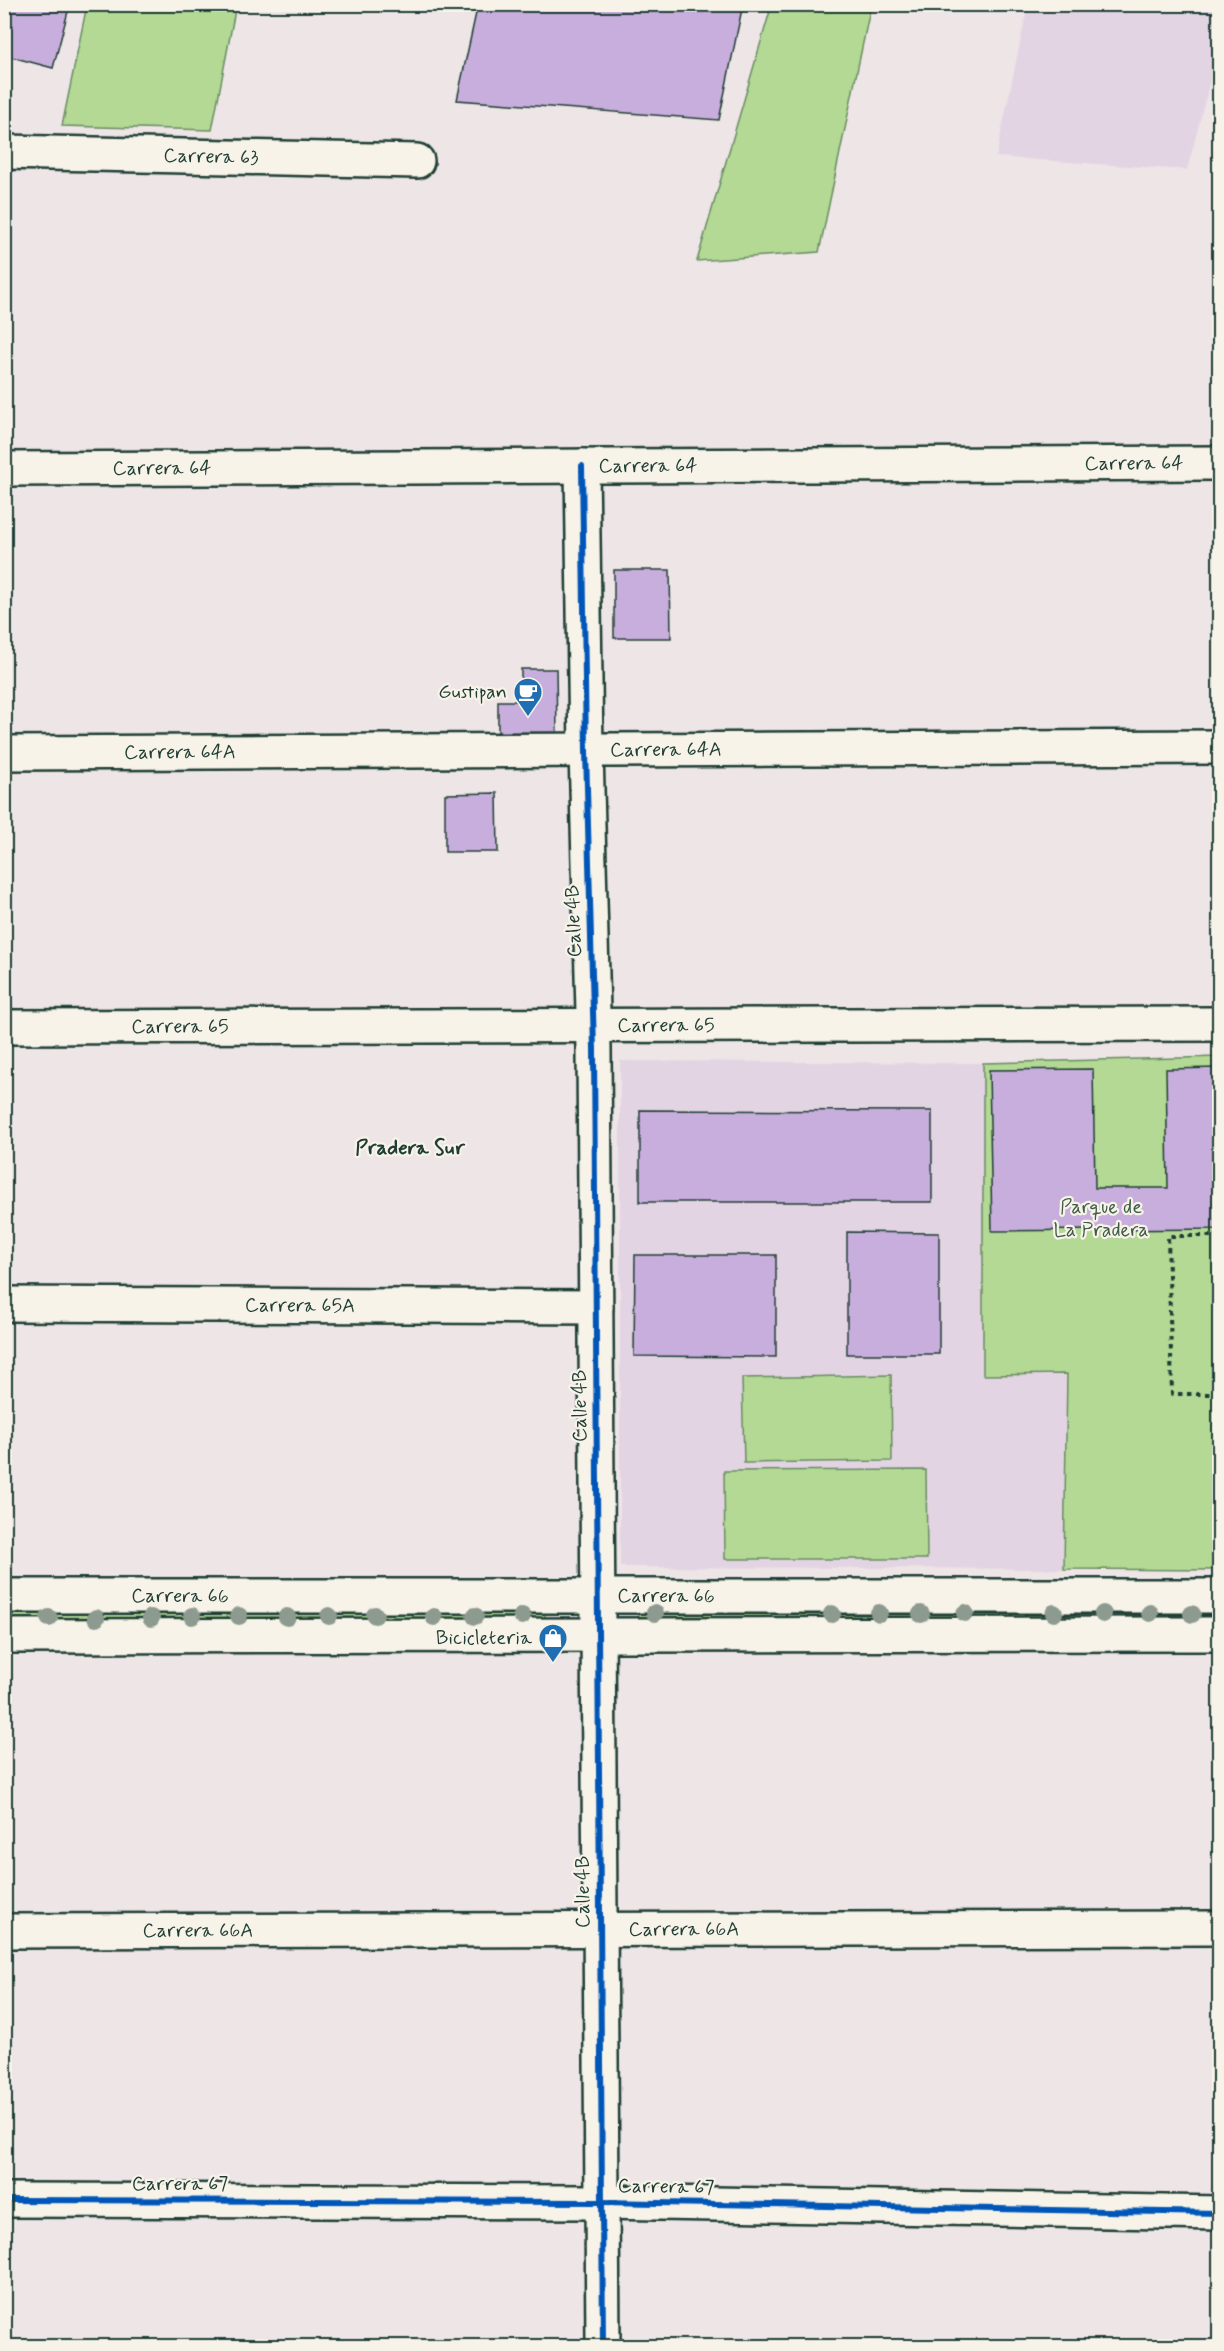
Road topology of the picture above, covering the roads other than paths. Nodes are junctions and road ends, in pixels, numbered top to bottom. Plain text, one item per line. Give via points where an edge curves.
1 (4, 152) edge
2 (417, 161) dead end
3 (1220, 463) edge
4 (582, 466) junction
5 (4, 469) edge
6 (1220, 747) edge
7 (586, 751) junction
8 (4, 753) edge
9 (1220, 1024) edge
10 (594, 1026) junction
11 (4, 1027) edge
12 (4, 1304) edge
13 (596, 1307) junction
14 (4, 1596) edge
15 (598, 1596) junction
16 (1220, 1596) edge
17 (1220, 1634) edge
18 (597, 1635) junction
19 (4, 1636) edge
20 (1220, 1928) edge
21 (600, 1930) junction
22 (4, 1931) edge
23 (4, 2200) edge
24 (601, 2202) junction
25 (1220, 2213) edge
26 (603, 2346) edge

1 - 2 street, Carrera 63
3 - 4 street, Carrera 64
4 - 5 street, Carrera 64
4 - 7 street, Calle 4B
6 - 7 street, Carrera 64A
7 - 8 street, Carrera 64A
7 - 10 street, Calle 4B
9 - 10 street, Carrera 65
10 - 11 street, Carrera 65
10 - 13 street, Calle 4B
12 - 13 street, Carrera 65A
13 - 15 street, Calle 4B
14 - 15 street, Carrera 66
15 - 16 street, Carrera 66
15 - 18 street, Calle 4B
17 - 18 street, Carrera 66
18 - 19 street, Carrera 66
18 - 21 street, Calle 4B
20 - 21 street, Carrera 66A
21 - 22 street, Carrera 66A
21 - 24 street, Calle 4B
23 - 24 street, Carrera 67
24 - 25 street, Carrera 67
24 - 26 street, Calle 4B

